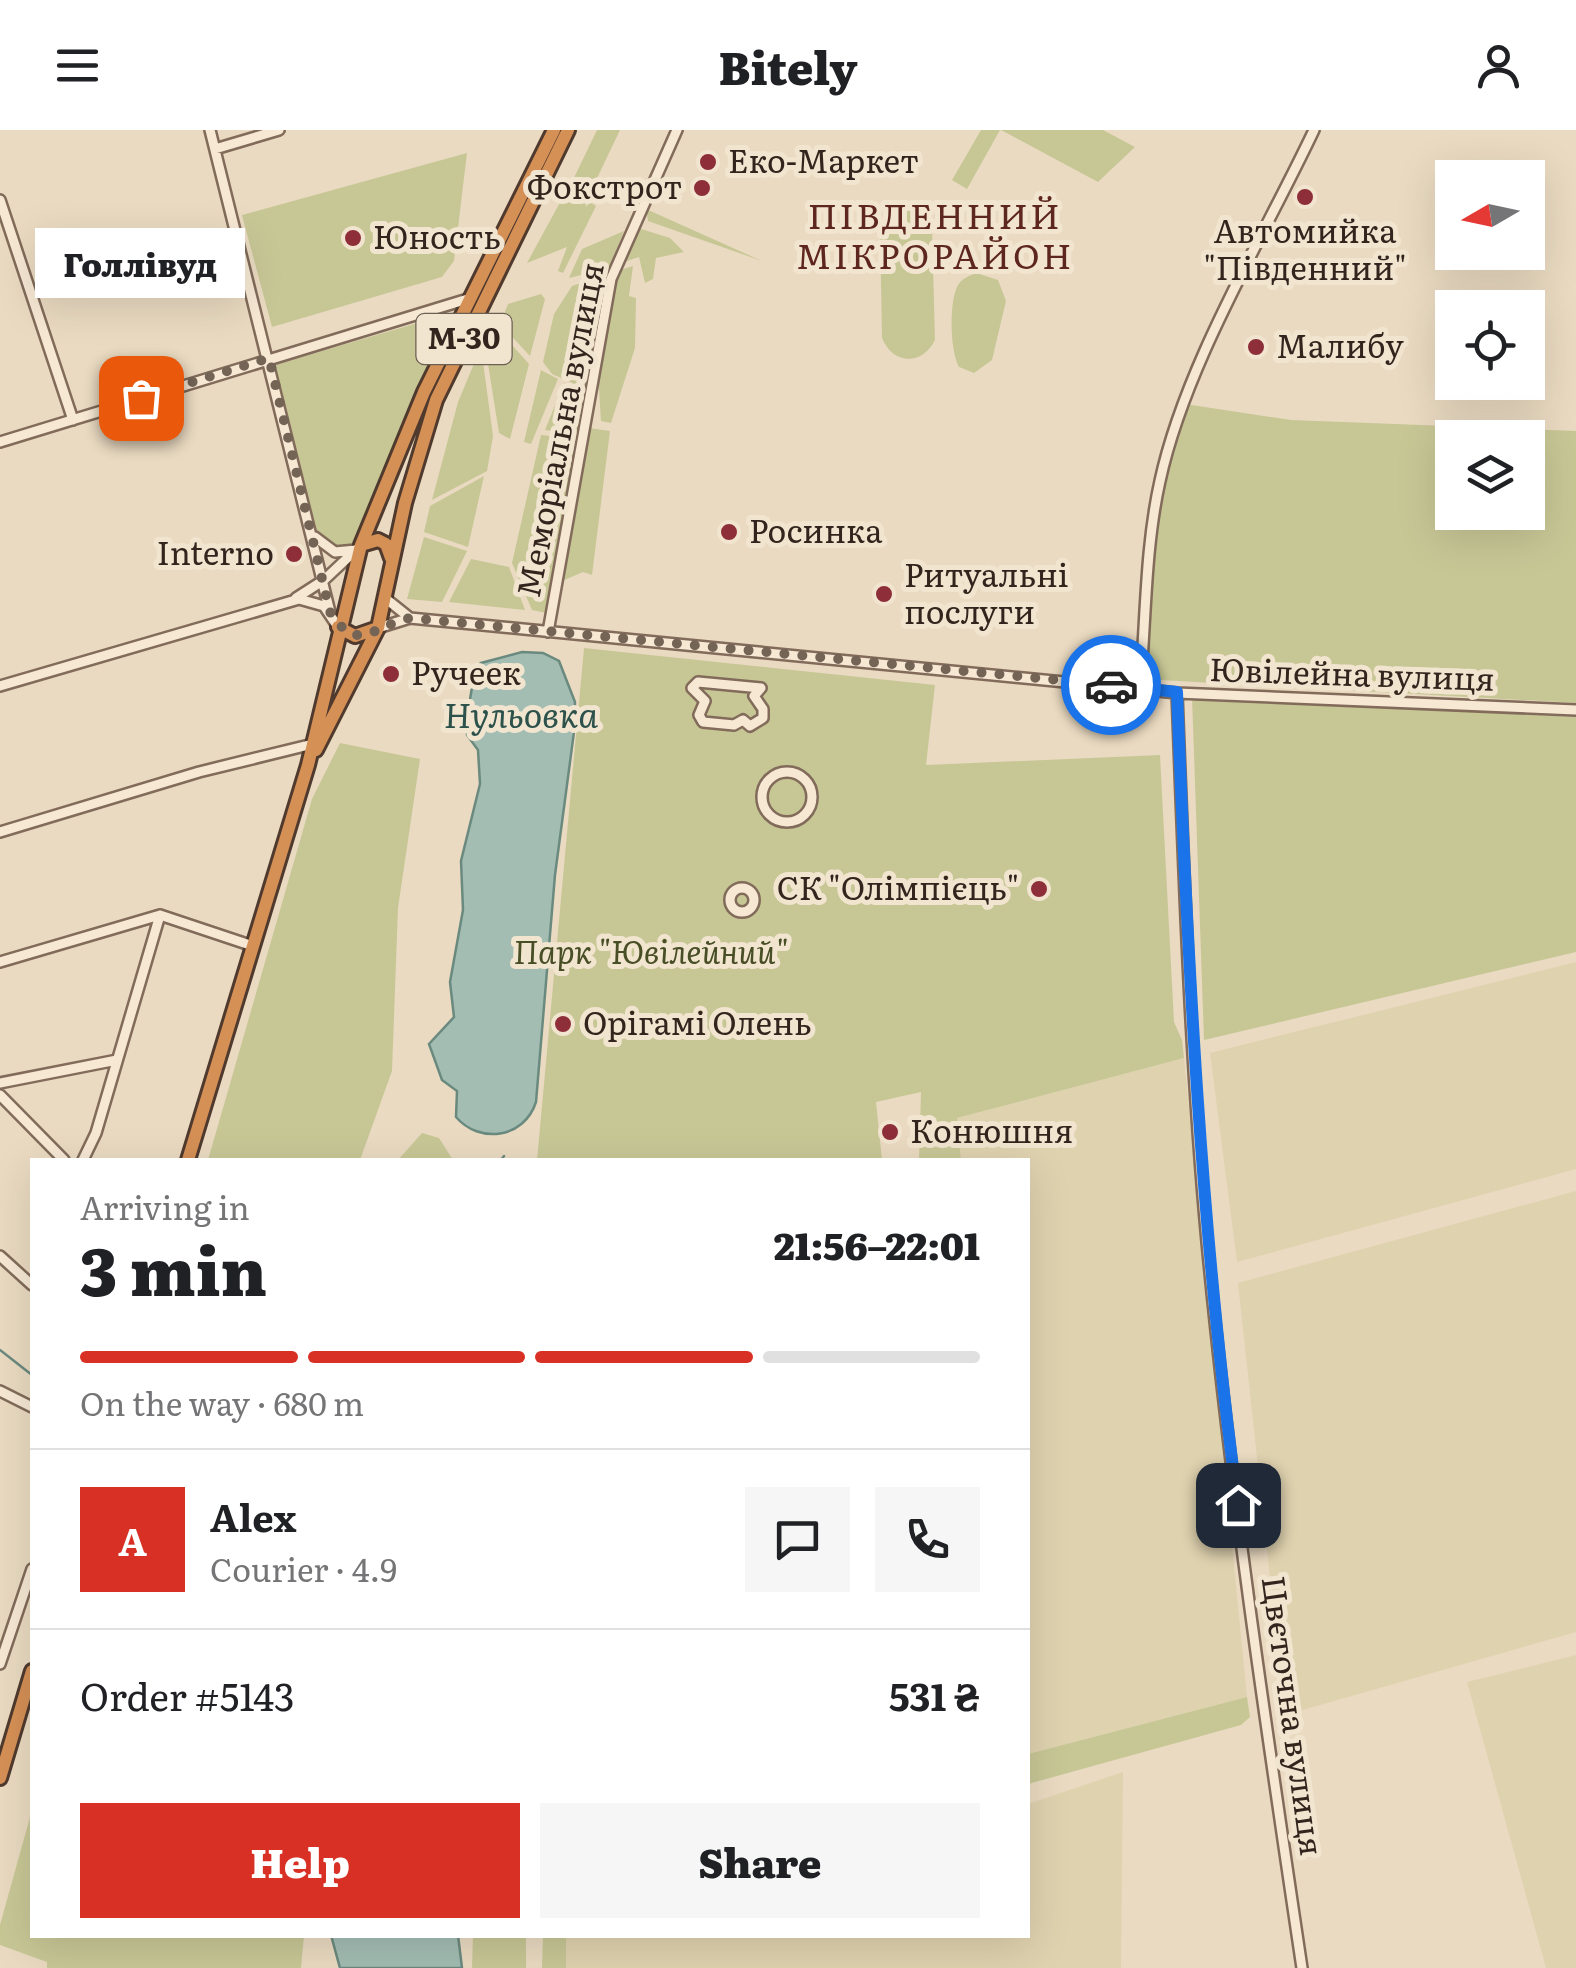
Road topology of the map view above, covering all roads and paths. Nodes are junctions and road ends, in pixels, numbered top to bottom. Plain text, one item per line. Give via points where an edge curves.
1 (210, 130) edge
2 (278, 130) edge
3 (554, 130) edge
4 (568, 130) edge
5 (678, 130) edge
6 (1314, 130) edge
7 (215, 149) junction
8 (0, 200) edge
9 (3, 217) edge
10 (471, 298) junction
11 (269, 358) junction
12 (73, 420) junction
13 (0, 442) edge
14 (313, 532) junction
15 (359, 548) junction
16 (391, 561) junction
17 (324, 580) junction
18 (384, 590) junction
19 (284, 604) junction
20 (330, 612) junction
21 (410, 618) junction
22 (338, 627) junction
23 (378, 628) junction
24 (548, 632) junction
25 (0, 686) edge
26 (1140, 688) junction
27 (1177, 692) junction
28 (1576, 710) edge
29 (762, 719) joint
30 (313, 744) junction
31 (308, 766) junction
32 (765, 810) joint
33 (0, 832) edge
34 (160, 915) junction
35 (253, 946) junction
36 (0, 962) edge
37 (117, 1060) junction
38 (0, 1083) edge
39 (0, 1095) edge
40 (62, 1158) edge
41 (84, 1158) edge
42 (189, 1158) edge
43 (0, 1256) edge
44 (30, 1283) edge
45 (0, 1391) edge
46 (30, 1406) edge
47 (30, 1575) edge
48 (0, 1664) edge
49 (30, 1677) edge
50 (3, 1758) edge
51 (0, 1778) edge
52 (1302, 1968) edge

1 - 7 street
2 - 7 street
3 - 10 highway, М-30
4 - 16 highway, М-30 via 436,400
5 - 24 street, Меморіальна вулиця via 610,279
6 - 26 street via 1220,322 1169,446 1154,520
7 - 11 street
8 - 9 street
9 - 12 street
10 - 11 street
10 - 15 highway, М-30
11 - 12 street
11 - 14 street
12 - 13 street
14 - 15 street via 328,550
14 - 17 street
15 - 16 highway via 378,540
15 - 17 street
15 - 22 highway, М-30
16 - 18 highway, М-30
17 - 19 street
17 - 20 street
18 - 21 street via 392,606
18 - 23 highway, М-30
19 - 20 street via 315,601
19 - 25 street
20 - 22 street
21 - 23 street, Ювілейна вулиця
21 - 24 street, Ювілейна вулиця
22 - 23 highway via 355,636
22 - 30 highway, М-30
23 - 31 highway, М-30
24 - 26 street, Ювілейна вулиця
26 - 27 street, Ювілейна вулиця
27 - 28 street, Ювілейна вулиця
27 - 52 street, Цвєточна вулиця via 1207,1242 1265,1724
29 - 29 street via 754,696 761,688 692,686 705,702 703,722 743,720 750,726
30 - 31 highway, М-30
30 - 33 street
31 - 35 highway, М-30
32 - 32 street via 796,821 812,805 809,783 790,771 769,778
34 - 35 street
34 - 36 street
34 - 37 street
35 - 42 highway, М-30
37 - 38 street
37 - 41 street
39 - 40 street
43 - 44 street
45 - 46 street
47 - 48 street
49 - 50 highway
50 - 51 highway

